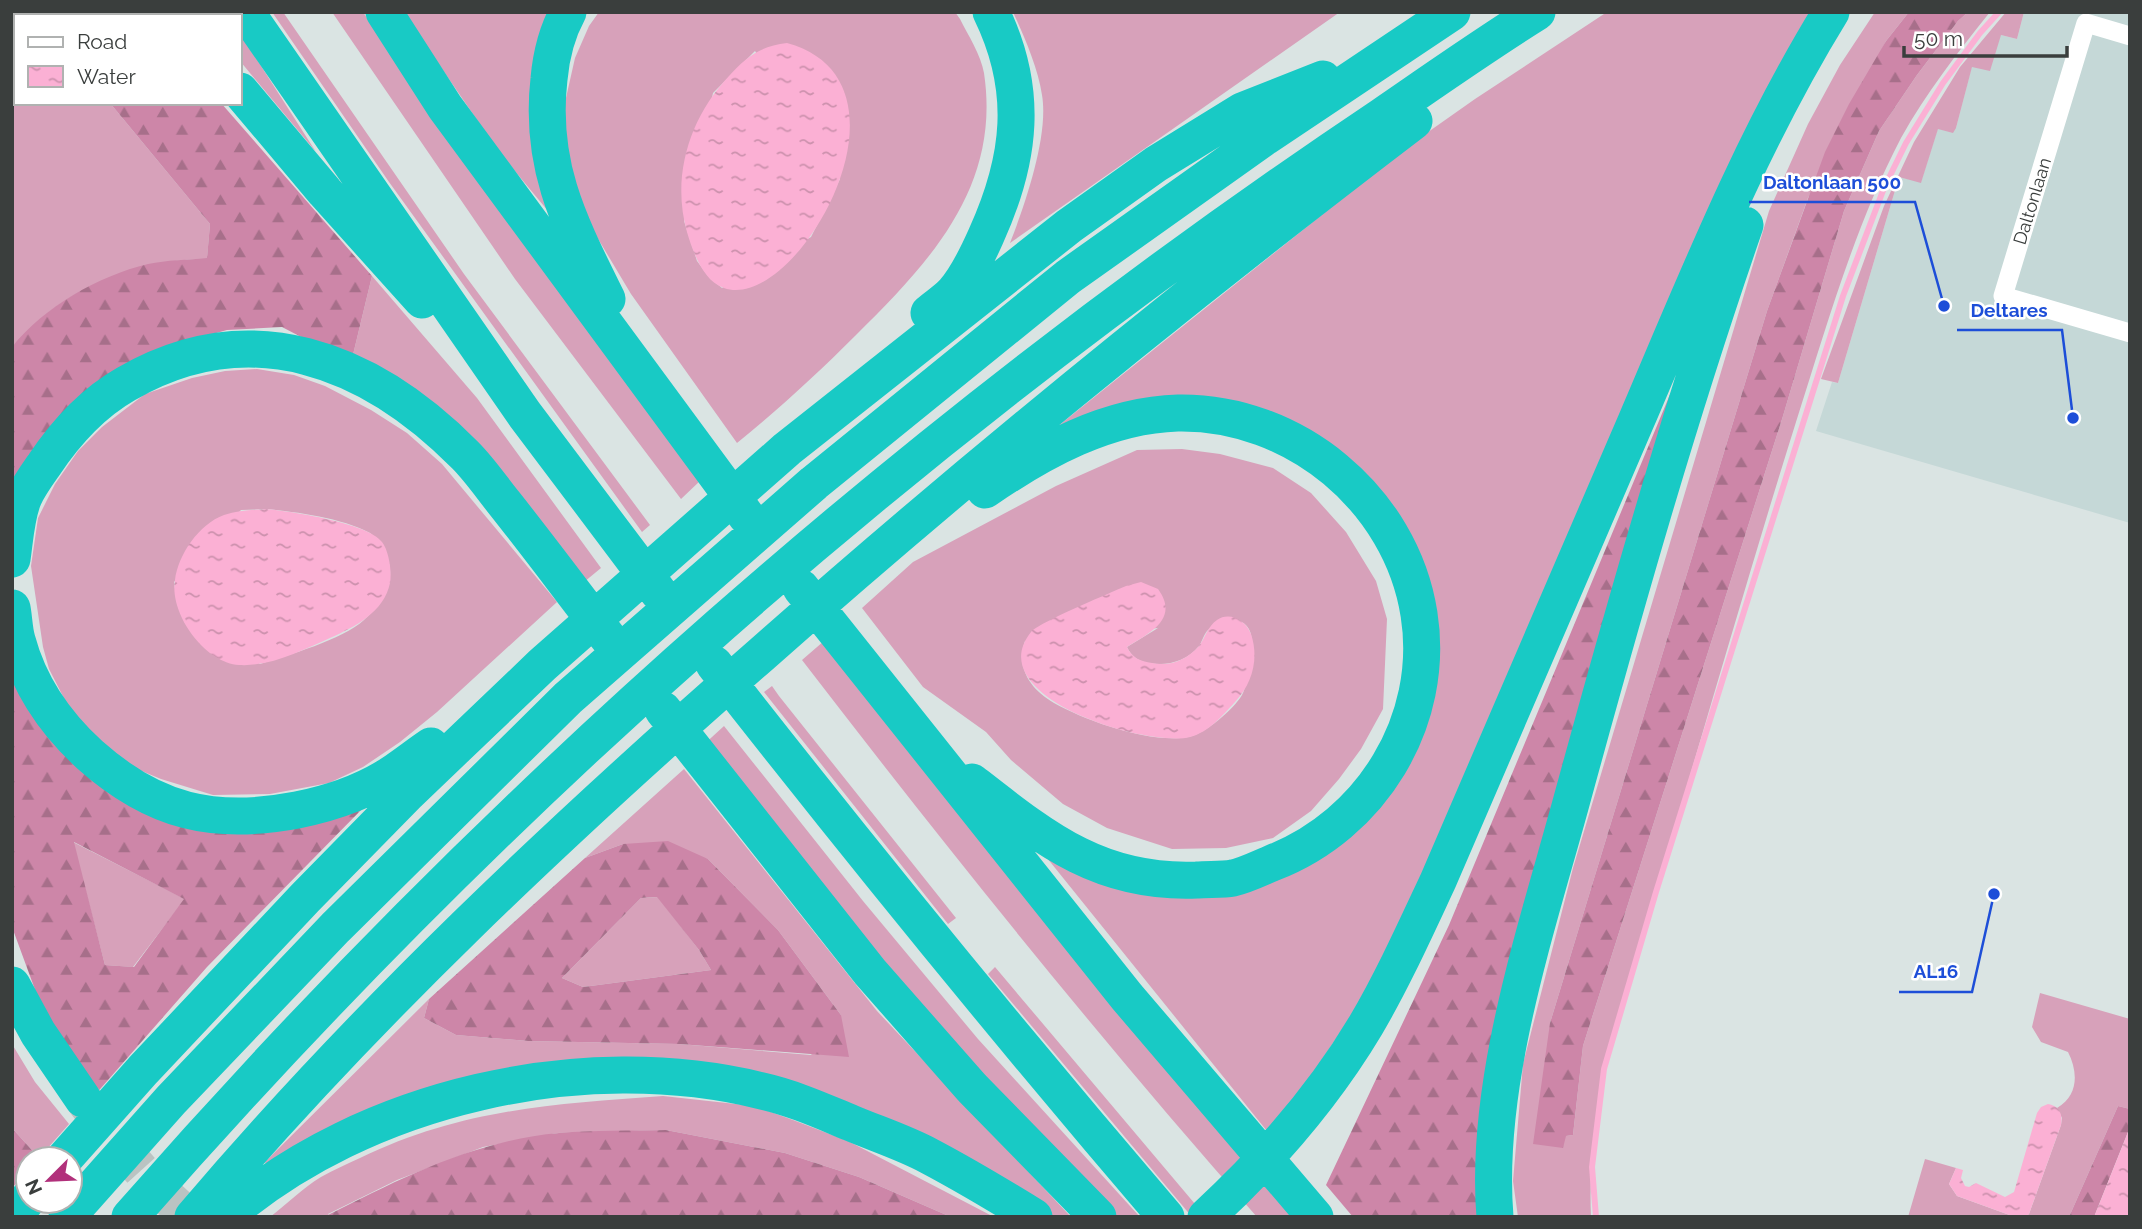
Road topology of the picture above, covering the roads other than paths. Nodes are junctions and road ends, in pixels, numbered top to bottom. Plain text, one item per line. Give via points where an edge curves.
1 (247, 12) edge
2 (383, 12) edge
3 (568, 12) edge
4 (991, 12) edge
5 (1452, 12) edge
6 (1831, 12) edge
7 (1528, 18) edge
8 (2130, 36) edge
9 (1388, 53) junction
10 (1801, 62) junction
11 (242, 93) edge
12 (2130, 333) edge
13 (650, 388) junction
14 (525, 415) junction
15 (828, 416) junction
16 (870, 558) junction
17 (12, 559) edge
18 (12, 608) edge
19 (506, 701) junction
20 (925, 746) junction
21 (12, 985) edge
22 (83, 1099) tunnel mouth
23 (76, 1145) edge
24 (67, 1217) edge
25 (130, 1217) edge
26 (193, 1217) edge
27 (225, 1217) edge
28 (1034, 1217) edge
29 (1098, 1217) edge
30 (1166, 1217) edge
31 (1206, 1217) edge
32 (1315, 1217) edge
33 (1495, 1217) edge

1 - 14 highway
2 - 13 highway via 445,107
3 - 13 highway via 550,65 548,149 561,198 590,269
4 - 15 highway via 1011,65 1016,101 1014,145 1002,200 955,291 887,350
5 - 9 highway
6 - 10 highway
7 - 16 highway via 1460,86 1230,264
7 - 25 highway via 1183,254 1059,346 842,520 597,735 301,1028
8 - 12 street, Daltonlaan via 2086,23 2003,296
9 - 15 highway via 1242,111 1156,163
9 - 24 highway via 1068,276 814,483 568,698 335,928
10 - 31 highway via 1693,289 1405,952 1366,1025 1326,1085 1289,1134
10 - 33 highway via 1697,364 1550,876 1510,1031 1492,1177
11 - 14 highway
13 - 20 highway
14 - 30 highway via 911,914
15 - 19 highway via 542,664
16 - 20 highway via 922,533 1019,467 1082,434 1176,413 1217,415 1258,425 1328,462 1357,488 1381,520 1412,582 1421,659 1415,703 1387,770 1366,799 1318,841 1233,878 1171,881 1118,872 1073,855 1034,831
16 - 26 highway via 626,773 468,924
17 - 29 highway via 24,497 63,437 106,395 143,373 202,353 264,349 349,369 386,390 466,455 870,972 972,1088
18 - 19 highway via 16,639 38,693 79,745 139,792 210,816 270,815 326,804 395,772 468,719
19 - 23 highway via 304,898
20 - 32 highway via 1127,997
21 - 22 highway
27 - 28 highway via 310,1157 413,1111 487,1090 612,1076 710,1081 816,1108 927,1155

